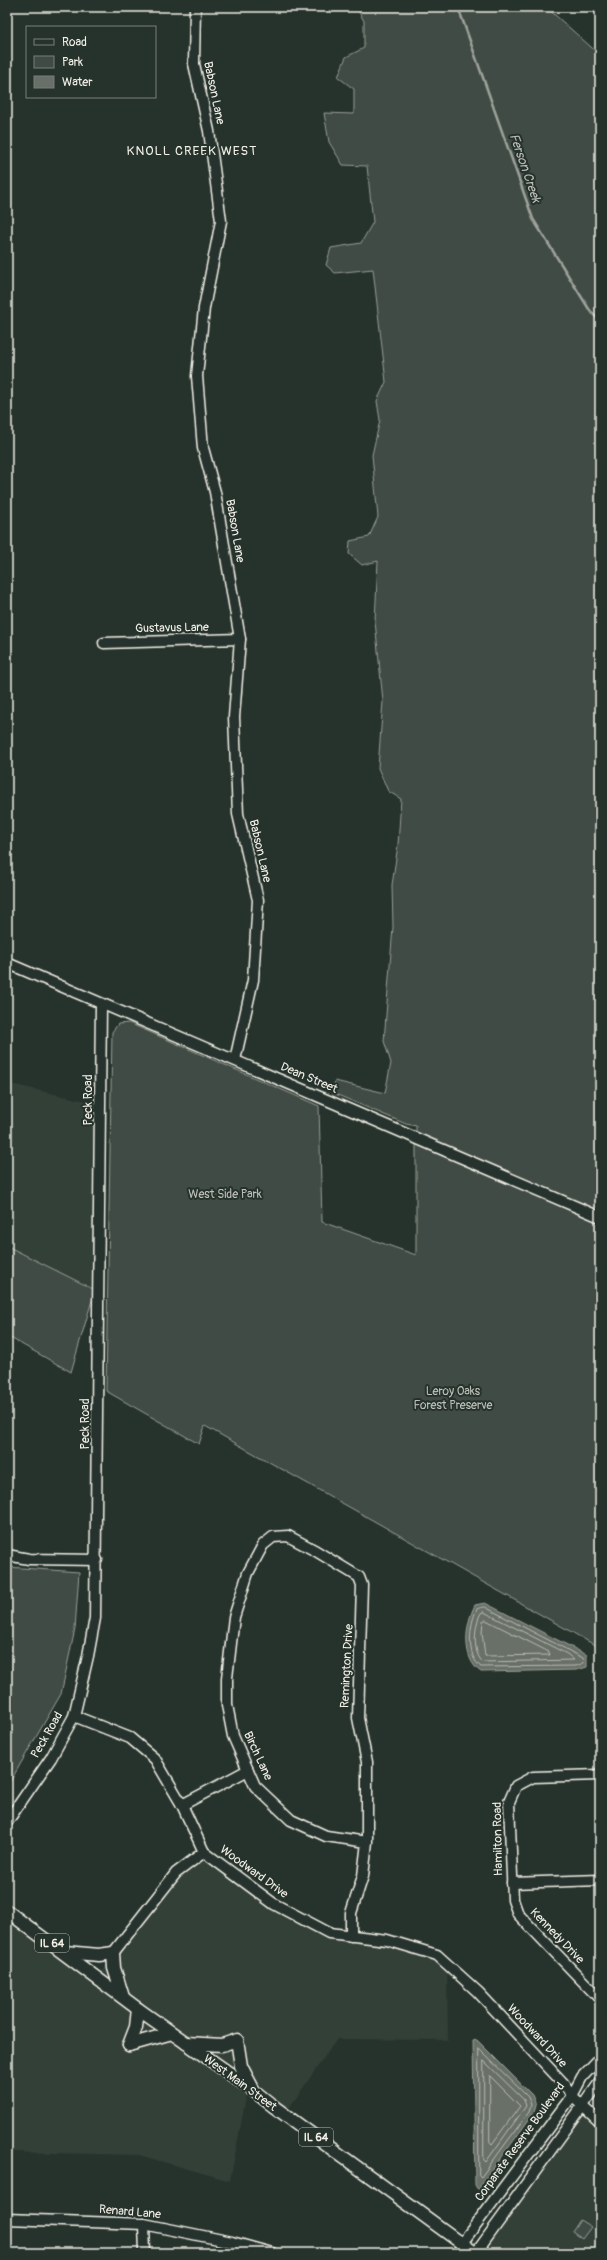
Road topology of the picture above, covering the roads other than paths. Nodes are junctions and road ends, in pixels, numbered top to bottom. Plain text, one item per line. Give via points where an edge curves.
1 (195, 7) edge
2 (240, 639) junction
3 (104, 642) dead end
4 (7, 963) edge
5 (101, 1004) junction
6 (235, 1060) junction
7 (600, 1217) edge
8 (263, 1545) joint
9 (7, 1555) edge
10 (97, 1560) junction
11 (74, 1716) junction
12 (248, 1770) junction
13 (600, 1775) edge
14 (182, 1805) junction
15 (7, 1822) edge
16 (367, 1842) junction
17 (204, 1852) junction
18 (600, 1880) edge
19 (512, 1883) junction
20 (7, 1910) edge
21 (351, 1936) junction
22 (64, 1952) junction
23 (113, 1953) junction
24 (123, 1997) junction
25 (600, 1999) edge
26 (138, 2009) junction
27 (172, 2033) junction
28 (185, 2043) junction
29 (600, 2058) edge
30 (600, 2082) edge
31 (253, 2090) junction
32 (572, 2096) junction
33 (582, 2105) junction
34 (600, 2122) edge
35 (7, 2219) edge
36 (144, 2224) junction
37 (462, 2243) junction
38 (145, 2253) edge
39 (272, 2253) edge
40 (475, 2253) edge

1 - 2 street, Babson Lane via 194,64 209,132 221,221 204,308 197,376 203,448 215,492
2 - 3 street, Gustavus Lane
2 - 6 street, Babson Lane via 234,717 238,814 258,900 253,980
4 - 5 street, Dean Street
5 - 6 street, Dean Street
5 - 10 street, Peck Road
6 - 7 street, Dean Street
8 - 12 street, Birch Lane via 248,1573 234,1617 227,1678 233,1736
8 - 16 street, Remington Drive via 273,1537 288,1536 359,1577 362,1585 358,1718 367,1762
9 - 10 street via 29,1559
10 - 11 street, Peck Road via 95,1618
11 - 14 street, Woodward Drive via 130,1738 155,1759
11 - 15 street, Peck Road via 51,1758
12 - 14 street
12 - 16 street, Birch Lane via 255,1786 292,1820 326,1836
13 - 19 street, Hamilton Road via 533,1777 516,1786 509,1802
14 - 17 street, Woodward Drive
16 - 21 street, Remington Drive via 362,1876 351,1913
17 - 21 street, Woodward Drive via 274,1904 329,1933
17 - 23 street via 176,1873
18 - 19 street
19 - 25 street, Kennedy Drive via 513,1900 518,1914
20 - 22 main road, West Main Street / IL 64
21 - 32 street, Woodward Drive via 387,1940 437,1955 478,1992 564,2084
22 - 23 main road via 99,1955
22 - 24 main road, West Main Street / IL 64
23 - 24 main road via 114,1968
24 - 26 main road, West Main Street / IL 64
26 - 27 main road, West Main Street / IL 64
26 - 27 main road via 136,2027 129,2045
27 - 28 main road, West Main Street / IL 64
28 - 31 main road, West Main Street / IL 64
28 - 31 main road via 222,2045 237,2040 241,2066
29 - 32 street, Corparate Reserve Boulevard via 582,2077
30 - 33 street
31 - 37 main road, West Main Street / IL 64
32 - 33 street, Woodward Drive
32 - 37 street, Corparate Reserve Boulevard
33 - 34 street, Woodward Drive
33 - 40 street
35 - 36 street, Renard Lane
36 - 38 street
36 - 39 street, Renard Lane
37 - 40 main road, West Main Street / IL 64

